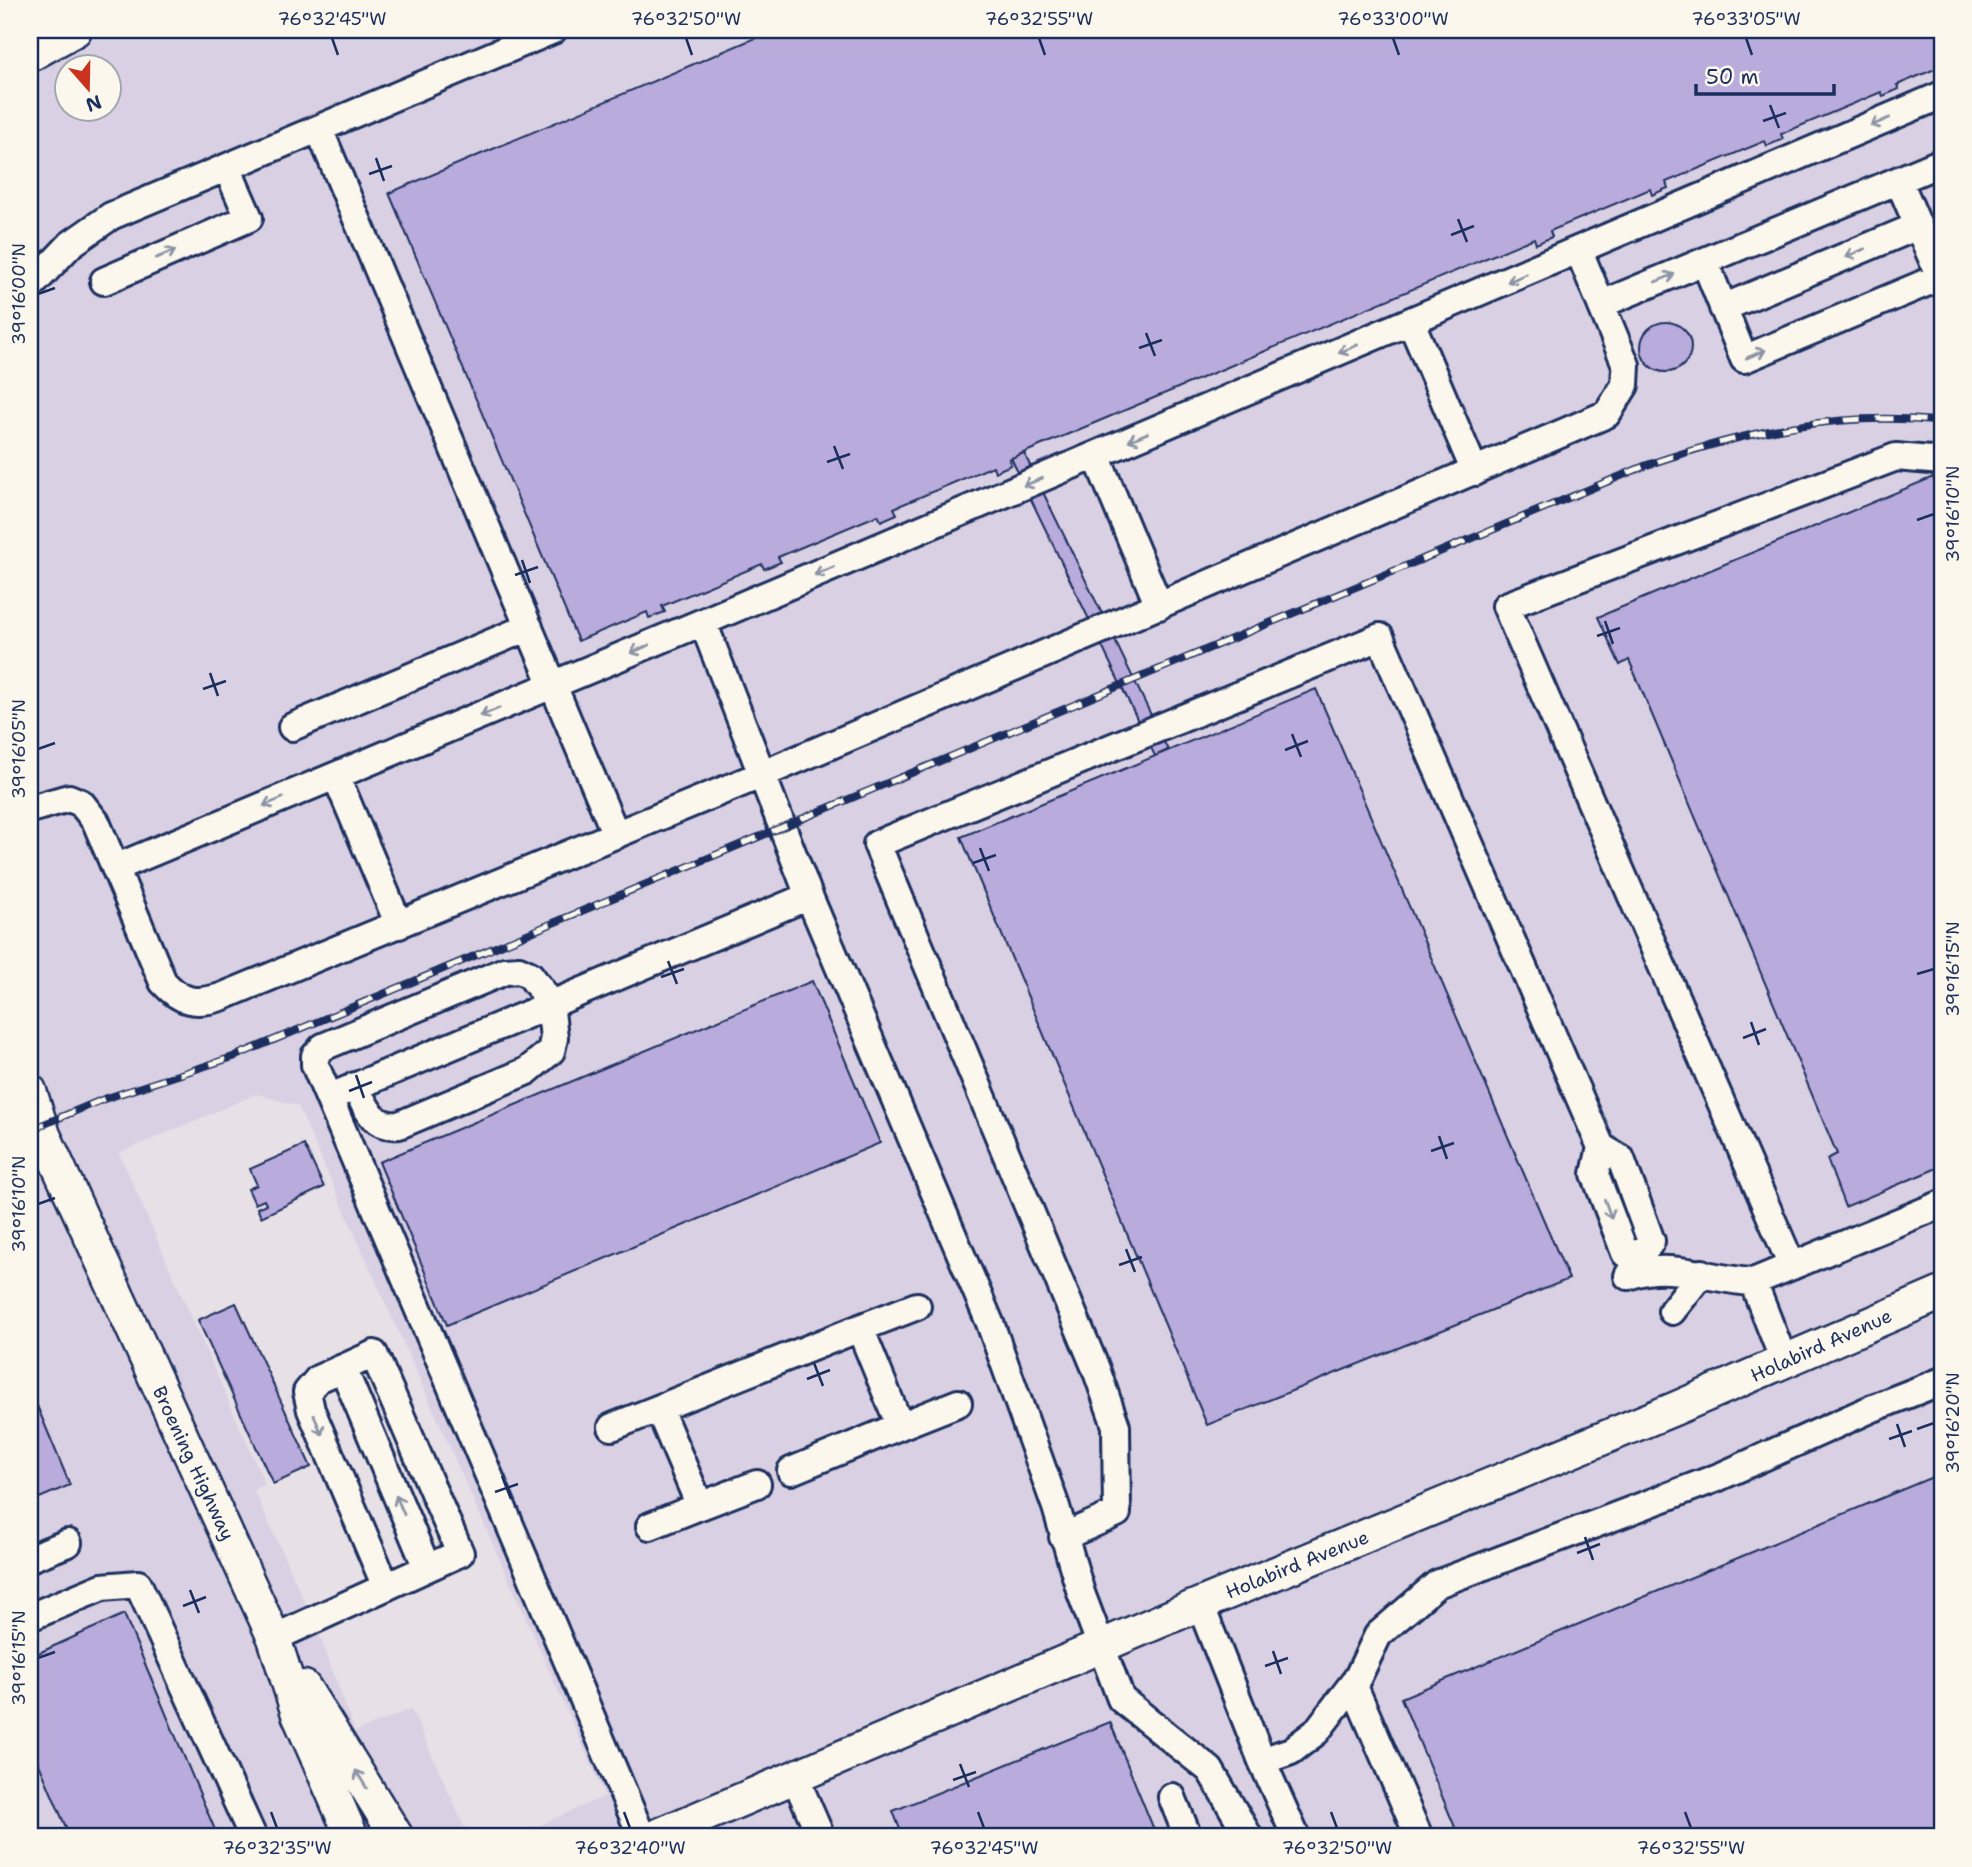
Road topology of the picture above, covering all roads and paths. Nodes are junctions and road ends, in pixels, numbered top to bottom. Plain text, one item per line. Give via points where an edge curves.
1 (55, 30) edge
2 (75, 30) edge
3 (553, 30) edge
4 (30, 38) edge
5 (30, 55) edge
6 (1942, 95) edge
7 (319, 129) junction
8 (1942, 162) edge
9 (227, 168) junction
10 (1899, 181) junction
11 (1918, 226) junction
12 (1579, 251) junction
13 (1705, 262) junction
14 (104, 281) dead end
15 (30, 286) edge
16 (1602, 304) junction
17 (1723, 308) junction
18 (1411, 322) junction
19 (1096, 455) junction
20 (1942, 461) edge
21 (1475, 472) junction
22 (1159, 606) junction
23 (703, 622) junction
24 (529, 628) junction
25 (553, 686) junction
26 (292, 727) dead end
27 (763, 774) junction
28 (336, 776) junction
29 (30, 809) edge
30 (616, 835) junction
31 (115, 868) junction
32 (809, 896) junction
33 (399, 925) junction
34 (550, 1002) junction
35 (355, 1086) junction
36 (30, 1091) edge
37 (328, 1098) junction
38 (1942, 1204) edge
39 (1792, 1266) junction
40 (1702, 1273) junction
41 (1753, 1282) junction
42 (1942, 1293) edge
43 (917, 1306) dead end
44 (1672, 1311) dead end
45 (860, 1328) junction
46 (1784, 1361) junction
47 (343, 1368) junction
48 (1942, 1381) edge
49 (958, 1403) dead end
50 (659, 1409) junction
51 (900, 1426) junction
52 (612, 1427) dead end
53 (791, 1471) dead end
54 (757, 1485) dead end
55 (700, 1506) junction
56 (650, 1526) dead end
57 (1063, 1537) junction
58 (68, 1543) dead end
59 (30, 1558) edge
60 (427, 1568) junction
61 (386, 1587) junction
62 (1200, 1604) junction
63 (30, 1617) edge
64 (274, 1638) junction
65 (1101, 1646) junction
66 (1353, 1684) junction
67 (1262, 1761) junction
68 (795, 1777) junction
69 (1172, 1797) dead end
70 (253, 1837) edge
71 (352, 1837) edge
72 (397, 1837) edge
73 (642, 1837) edge
74 (654, 1837) edge
75 (821, 1837) edge
76 (1188, 1837) edge
77 (1249, 1837) edge
78 (1296, 1837) edge
79 (1419, 1837) edge

1 - 4 main road
2 - 5 main road
3 - 7 lane
6 -> 12 lane
7 - 9 lane
7 - 24 lane
8 - 10 lane
14 -> 9 lane via 249,218
9 - 15 lane via 111,216 90,229
10 - 11 lane
10 - 13 lane
11 -> 17 lane
17 -> 11 lane via 1744,359 1940,277
12 - 16 lane
12 -> 18 lane
16 -> 13 lane
13 - 17 lane
16 - 21 lane via 1626,365 1625,385 1613,407 1598,419
18 -> 19 lane
18 - 21 lane
19 - 22 lane
19 -> 23 lane
20 - 39 lane via 1896,457 1506,606
21 - 22 lane
22 - 27 lane
23 -> 25 lane
23 - 27 lane
24 - 25 lane
24 - 26 lane
25 -> 28 lane
25 - 30 lane
27 - 30 lane
27 - 32 lane
28 -> 31 lane
28 - 33 lane
29 - 31 lane via 62,799 81,803 96,822
30 - 33 lane
31 - 33 lane via 163,982 180,999 191,1002 206,1002 262,982
32 - 34 lane
32 - 57 lane via 990,1324
34 - 35 lane
34 - 35 lane via 551,1051 527,1071 386,1127 376,1122
34 - 37 lane via 530,975 505,971 323,1047 315,1056 315,1065
35 - 37 lane
36 - 64 main road, Broening Highway via 44,1135
37 - 73 lane
38 - 39 lane
39 - 41 lane
40 - 41 lane via 1720,1280
40 - 44 lane
40 - 57 lane via 1639,1266 1651,1241 1621,1159 1601,1147 1380,637 877,844 1096,1369 1115,1426 1117,1513
41 - 46 lane
42 - 46 main road, Holabird Avenue
43 - 45 lane
45 - 50 lane
45 - 51 lane
46 - 62 main road, Holabird Avenue
60 -> 47 lane
47 - 60 lane via 374,1354 460,1553
47 -> 61 lane via 318,1379 307,1392
48 - 66 lane via 1719,1477 1437,1584 1378,1635
49 - 51 lane
50 - 52 lane
50 - 55 lane
51 - 53 lane
54 - 55 lane
55 - 56 lane
57 - 65 lane
58 - 59 lane
60 - 61 lane
61 - 64 lane
62 - 65 main road, Holabird Avenue
62 - 67 lane
63 - 70 lane via 102,1587 138,1584
64 - 71 main road, Broening Highway via 298,1714
72 -> 64 main road
65 - 68 main road, Holabird Avenue
65 - 77 lane via 1121,1699 1210,1770
66 - 67 lane via 1316,1732 1291,1751
66 - 79 lane
67 - 78 lane
68 - 74 main road, Holabird Avenue
68 - 75 lane
69 - 76 lane

